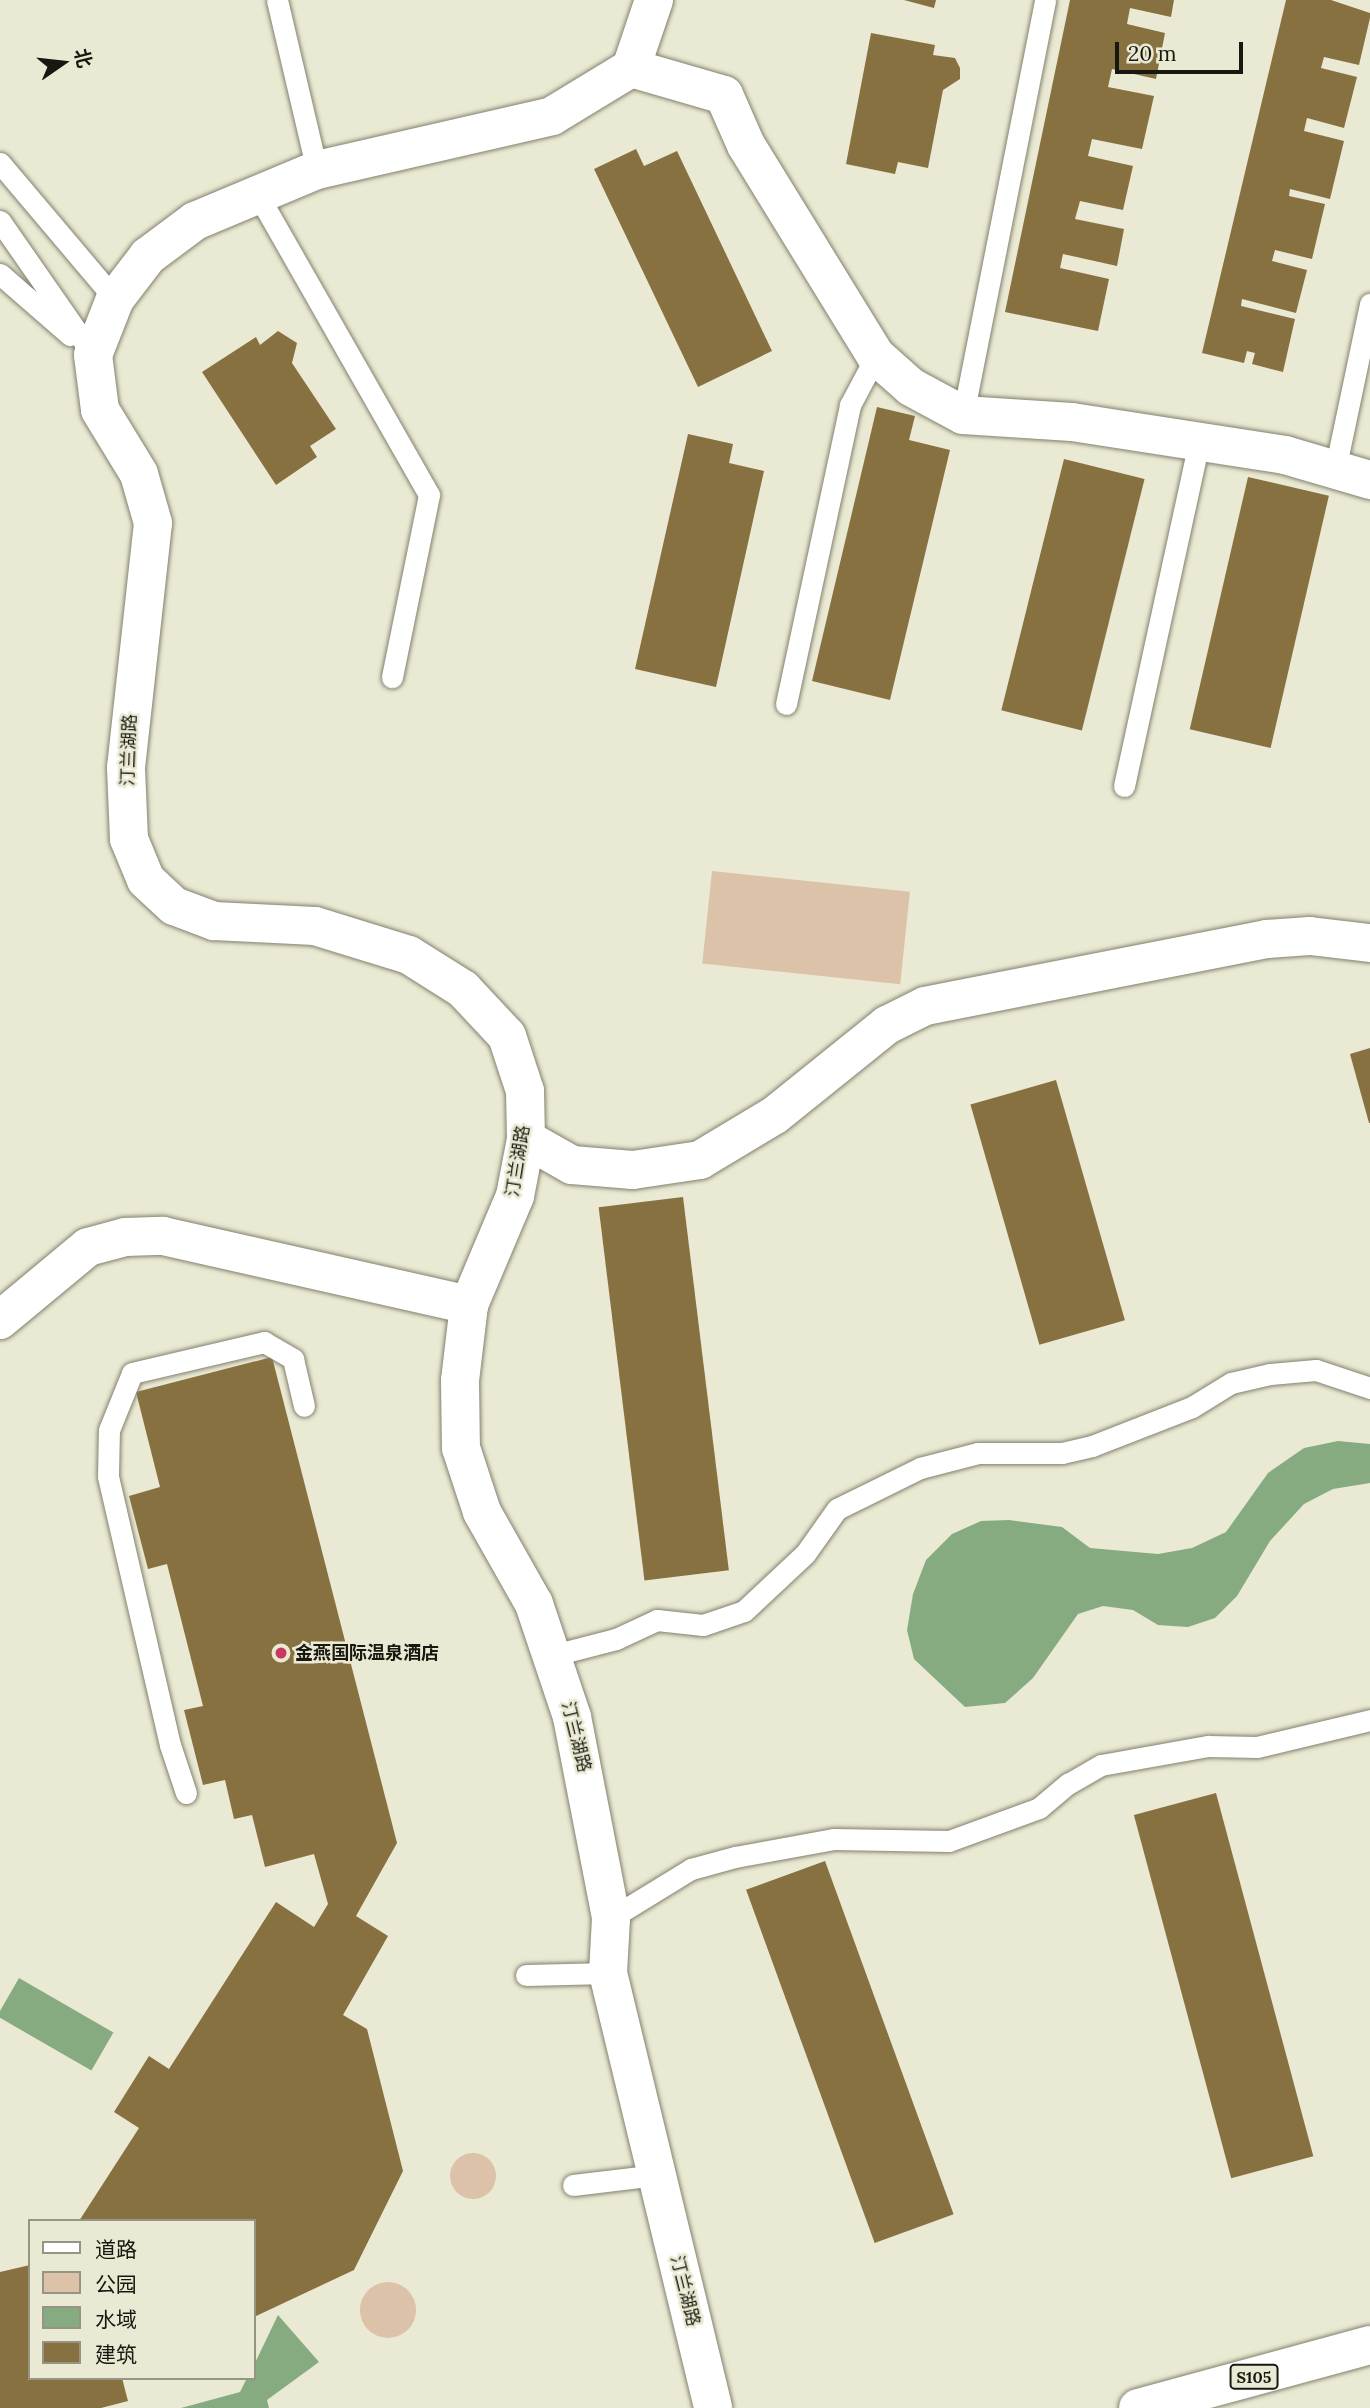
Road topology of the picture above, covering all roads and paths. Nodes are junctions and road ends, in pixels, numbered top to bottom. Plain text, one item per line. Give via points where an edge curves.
1 (277, 0) edge
2 (654, 0) edge
3 (1045, 0) edge
4 (631, 68) junction
5 (0, 163) edge
6 (317, 170) junction
7 (258, 195) junction
8 (0, 221) edge
9 (0, 274) edge
10 (115, 299) junction
11 (1370, 304) edge
12 (93, 355) junction
13 (876, 356) junction
14 (963, 415) junction
15 (1199, 442) junction
16 (1353, 475) edge
17 (392, 677) dead end
18 (786, 704) dead end
19 (1124, 786) dead end
20 (1370, 943) edge
21 (526, 1139) junction
22 (469, 1305) junction
23 (3, 1313) edge
24 (1370, 1388) edge
25 (304, 1406) dead end
26 (554, 1655) junction
27 (1370, 1720) edge
28 (187, 1793) dead end
29 (611, 1918) junction
30 (608, 1973) junction
31 (526, 1975) dead end
32 (657, 2175) junction
33 (573, 2185) dead end
34 (1370, 2345) edge
35 (713, 2408) edge
36 (1138, 2408) edge

1 - 6 lane
2 - 4 street
3 - 14 lane
4 - 6 street, 汀兰湖路 via 552,116
4 - 13 street via 724,95 746,145
5 - 10 lane
6 - 7 street, 汀兰湖路
7 - 10 street, 汀兰湖路 via 195,221 148,256
7 - 17 lane via 429,495
8 - 12 lane
9 - 12 lane
10 - 12 street, 汀兰湖路
11 - 16 lane
12 - 21 street, 汀兰湖路 via 100,410 139,474 153,523 126,768 129,839 146,880 174,906 214,921 315,926 361,937 410,955 463,989 507,1036 525,1091
13 - 14 street via 911,387
13 - 18 lane via 850,405
14 - 15 street via 1072,422
15 - 16 street via 1284,455
15 - 19 lane
20 - 21 street via 1310,936 1267,939 925,1006 887,1025 775,1115 699,1160 633,1170 572,1165
21 - 22 street, 汀兰湖路 via 515,1196
22 - 23 street via 163,1236 125,1237 88,1247
22 - 26 street, 汀兰湖路 via 460,1380 461,1448 482,1512 534,1604
24 - 26 lane via 1316,1370 1270,1374 1231,1383 1192,1407 1092,1446 1062,1453 978,1454 920,1468 837,1509 805,1554 744,1611 703,1625 657,1620 617,1639
25 - 28 lane via 292,1359 264,1342 132,1373 108,1430 108,1476 170,1745
26 - 29 street, 汀兰湖路 via 594,1815
27 - 29 lane via 1257,1747 1208,1745 1101,1765 1039,1808 949,1841 834,1839 734,1857 691,1869
29 - 30 street, 汀兰湖路
30 - 31 lane
30 - 32 street, 汀兰湖路
32 - 33 lane
32 - 35 street, 汀兰湖路
34 - 36 street, S105

